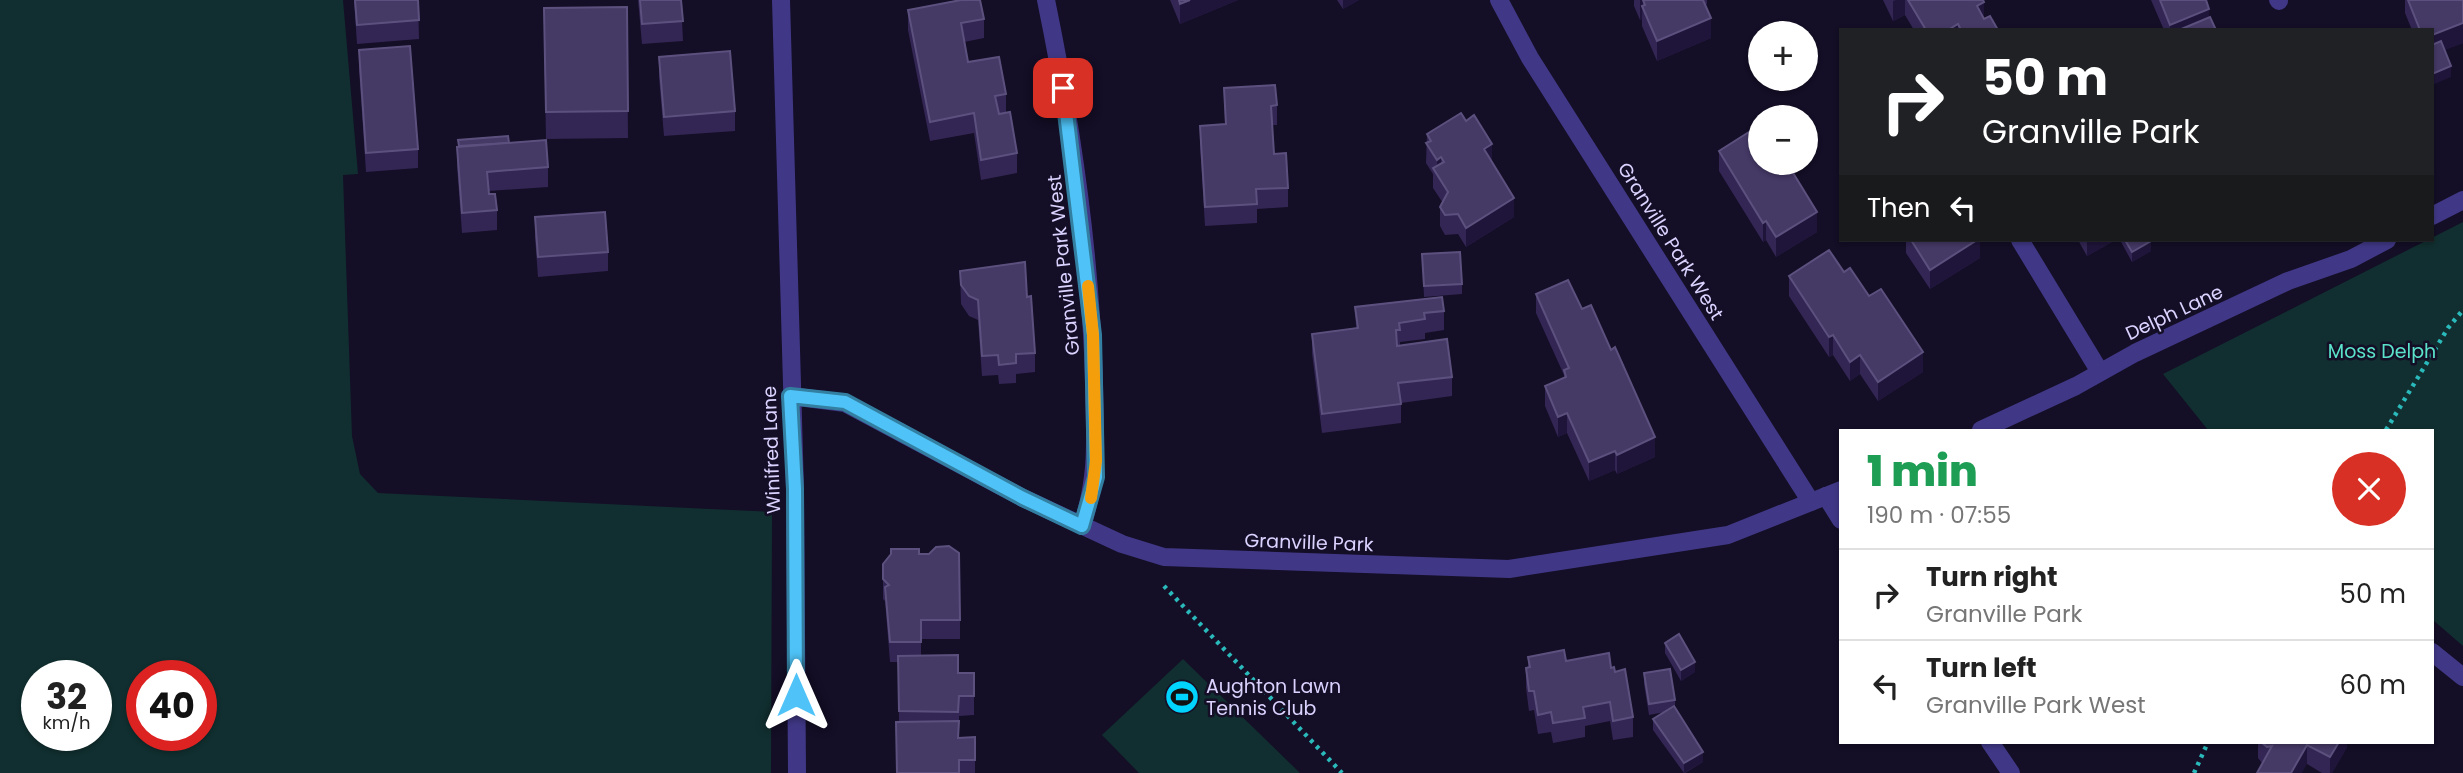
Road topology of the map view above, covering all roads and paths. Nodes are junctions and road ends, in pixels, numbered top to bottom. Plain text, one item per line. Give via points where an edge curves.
1 (781, 0) edge
2 (1046, 0) edge
3 (1499, 0) edge
4 (2463, 200) edge
5 (2434, 215) edge
6 (2021, 242) edge
7 (2383, 242) edge
8 (2463, 310) edge
9 (2100, 372) junction
10 (790, 396) junction
11 (1983, 429) edge
12 (2387, 429) edge
13 (1826, 496) edge
14 (1839, 517) edge
15 (1082, 526) junction
16 (1161, 583) dead end
17 (2434, 654) edge
18 (2463, 677) edge
19 (1991, 744) edge
20 (2207, 744) edge
21 (797, 773) edge
22 (1342, 773) edge
23 (2011, 773) edge
24 (2194, 773) edge

1 - 10 street, Winifred Lane
2 - 15 street, Granville Park West via 1069,129 1093,335 1096,477
3 - 13 street, Granville Park West via 1530,58
4 - 5 street
6 - 9 street
7 - 9 street, Delph Lane via 2351,259 2288,281
8 - 12 path
9 - 11 street, Delph Lane
10 - 15 street, Granville Park via 845,402
10 - 21 street, Winifred Lane
13 - 14 street
13 - 15 street, Granville Park via 1728,535 1509,569 1164,557
16 - 22 path
17 - 18 street
19 - 23 street
20 - 24 path

